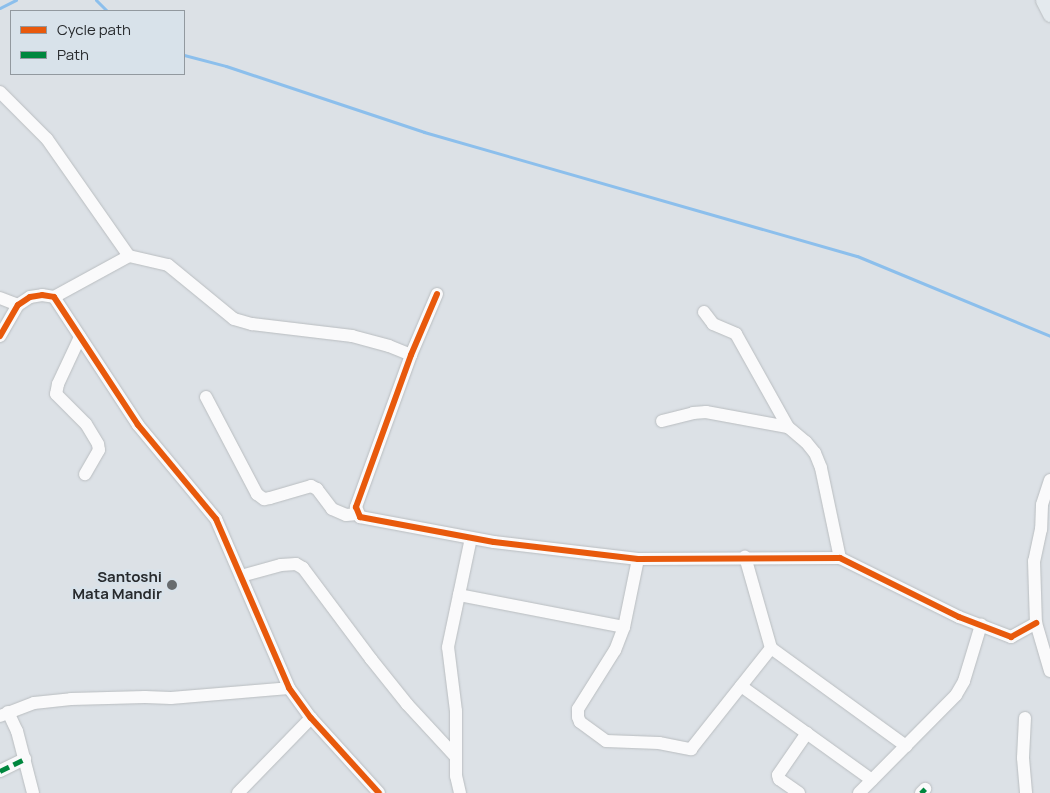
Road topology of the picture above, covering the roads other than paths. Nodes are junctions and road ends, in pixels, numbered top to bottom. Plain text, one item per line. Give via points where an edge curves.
1 (1044, 0) edge
2 (1050, 14) edge
3 (0, 92) edge
4 (129, 256) junction
5 (437, 294) dead end
6 (54, 297) junction
7 (0, 298) edge
8 (18, 305) junction
9 (704, 312) dead end
10 (0, 336) edge
11 (80, 337) junction
12 (411, 355) junction
13 (206, 397) dead end
14 (662, 421) dead end
15 (788, 428) junction
16 (85, 474) dead end
17 (1050, 480) edge
18 (358, 514) junction
19 (471, 538) junction
20 (745, 557) junction
21 (840, 558) junction
22 (638, 559) junction
23 (241, 576) junction
24 (459, 595) junction
25 (981, 625) junction
26 (624, 627) junction
27 (1042, 629) edge
28 (771, 648) junction
29 (1050, 671) edge
30 (741, 686) junction
31 (290, 688) junction
32 (4, 714) edge
33 (311, 718) junction
34 (1025, 718) dead end
35 (807, 734) junction
36 (906, 746) junction
37 (456, 757) junction
38 (25, 760) junction
39 (0, 771) edge
40 (872, 780) junction
41 (33, 793) edge
42 (238, 793) edge
43 (379, 793) edge
44 (460, 793) edge
45 (799, 793) edge
46 (858, 793) edge
47 (1026, 793) edge

1 - 2 main road
3 - 4 street via 47,140
4 - 6 street
4 - 12 street via 168,265 234,319 352,336
5 - 12 street
6 - 8 street via 30,297
6 - 11 street
7 - 8 street
8 - 10 street
9 - 15 street via 713,324 736,334
11 - 16 street via 56,394 86,424 98,444 99,450
11 - 23 street via 138,425 216,519
12 - 18 street via 356,507
13 - 18 street via 257,494 264,499 311,486 332,509 346,515
14 - 15 street via 693,412 706,412
15 - 21 street via 806,442 821,468
17 - 27 street via 1042,505 1034,561
18 - 19 street via 365,519
19 - 22 street
19 - 24 street
20 - 21 street
20 - 22 street
20 - 28 street
21 - 25 street
22 - 26 street
23 - 31 street
23 - 37 street via 281,565 296,564 303,568 377,666
24 - 26 street
24 - 37 street via 448,648 456,712
25 - 27 street via 1011,637
25 - 36 street via 956,695
26 - 30 street via 615,650 578,709 580,722 606,741 659,743 691,749
27 - 29 street
28 - 30 street
28 - 36 street
30 - 35 street
31 - 32 street via 171,698 71,699 34,703
31 - 33 street
32 - 38 street via 17,731
33 - 42 street
33 - 43 street
34 - 47 street via 1023,758
35 - 40 street
35 - 45 street via 778,775
36 - 40 street
37 - 44 street
38 - 39 street
38 - 41 street
40 - 46 street

